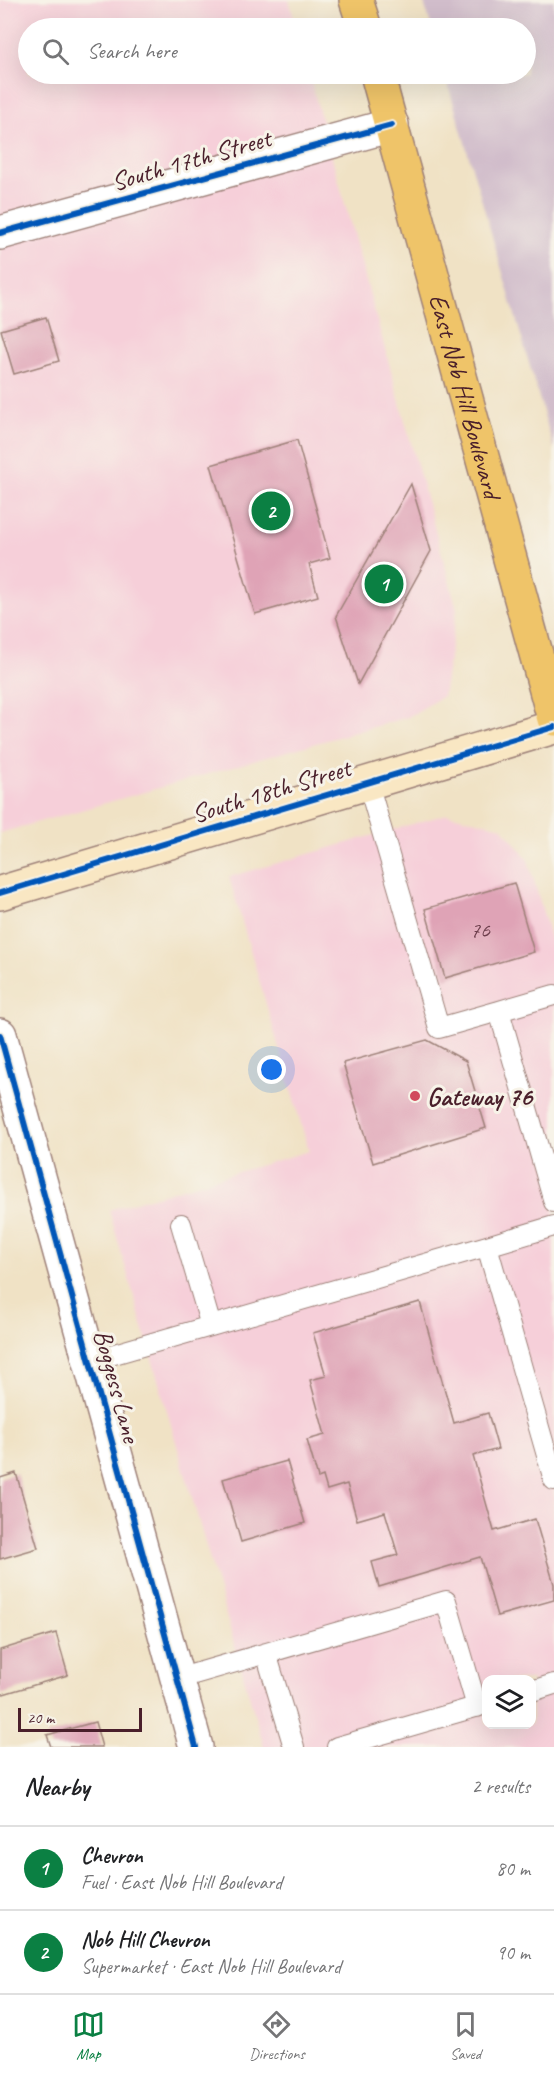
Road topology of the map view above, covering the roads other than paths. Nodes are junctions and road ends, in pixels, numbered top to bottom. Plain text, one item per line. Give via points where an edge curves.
1 (356, 0) edge
2 (361, 18) edge
3 (380, 84) edge
4 (392, 124) junction
5 (0, 233) edge
6 (554, 719) edge
7 (554, 727) edge
8 (368, 783) junction
9 (0, 893) edge
10 (554, 995) edge
11 (499, 1011) junction
12 (0, 1035) edge
13 (554, 1202) edge
14 (181, 1224) dead end
15 (554, 1226) edge
16 (487, 1246) junction
17 (211, 1326) junction
18 (90, 1361) junction
19 (554, 1480) edge
20 (267, 1653) junction
21 (177, 1679) junction
22 (554, 1684) edge
23 (536, 1689) edge
24 (482, 1705) edge
25 (196, 1747) edge
26 (294, 1747) edge
27 (337, 1747) edge

1 - 2 main road
3 - 4 main road, East Nob Hill Boulevard
4 - 5 street, South 17th Street
4 - 6 main road, East Nob Hill Boulevard
7 - 8 street, South 18th Street
8 - 9 street, South 18th Street
8 - 11 lane via 439,1029
10 - 11 lane
11 - 13 lane
12 - 18 street, Boggess Lane
14 - 17 lane
15 - 16 lane
16 - 17 lane
16 - 19 lane
17 - 18 lane
18 - 21 street, Boggess Lane
20 - 21 lane
20 - 24 lane via 446,1601
20 - 26 lane
21 - 25 street, Boggess Lane
22 - 23 lane
24 - 27 lane

